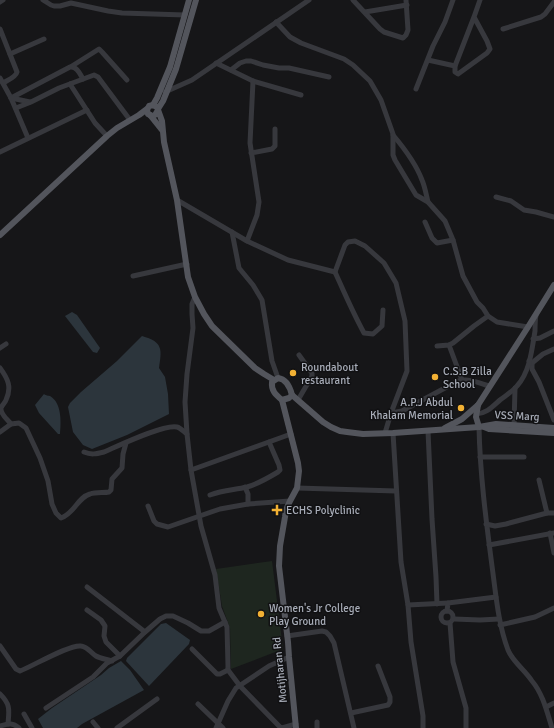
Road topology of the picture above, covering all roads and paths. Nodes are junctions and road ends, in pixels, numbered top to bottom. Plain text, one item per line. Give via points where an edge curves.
1 (3, 0) edge
2 (42, 0) edge
3 (189, 0) edge
4 (196, 0) edge
5 (309, 0) edge
6 (353, 0) edge
7 (453, 0) edge
8 (480, 0) edge
9 (0, 2) edge
10 (554, 2) edge
11 (406, 3) edge
12 (365, 12) junction
13 (185, 15) junction
14 (474, 17) junction
15 (276, 22) junction
16 (0, 29) edge
17 (503, 29) dead end
18 (44, 39) dead end
19 (10, 54) junction
20 (428, 60) junction
21 (216, 63) junction
22 (72, 66) junction
23 (455, 66) junction
24 (231, 70) junction
25 (329, 77) dead end
26 (83, 79) junction
27 (2, 80) edge
28 (127, 80) dead end
29 (253, 81) junction
30 (70, 84) junction
31 (416, 89) dead end
32 (163, 91) junction
33 (301, 95) dead end
34 (11, 98) junction
35 (31, 102) junction
36 (16, 108) junction
37 (156, 108) junction
38 (87, 110) junction
39 (148, 113) junction
40 (130, 120) junction
41 (275, 129) dead end
42 (162, 130) junction
43 (392, 134) junction
44 (107, 136) junction
45 (28, 138) junction
46 (0, 152) edge
47 (251, 154) junction
48 (496, 197) dead end
49 (177, 200) junction
50 (428, 202) junction
51 (554, 217) edge
52 (425, 222) dead end
53 (232, 232) junction
54 (0, 235) edge
55 (453, 240) junction
56 (247, 241) junction
57 (187, 264) junction
58 (335, 272) junction
59 (132, 276) dead end
60 (553, 288) edge
61 (195, 297) junction
62 (383, 310) dead end
63 (537, 314) junction
64 (488, 316) junction
65 (528, 327) junction
66 (554, 331) edge
67 (533, 338) junction
68 (6, 344) dead end
69 (449, 345) junction
70 (437, 346) dead end
71 (0, 348) edge
72 (554, 349) edge
73 (300, 355) dead end
74 (531, 362) junction
75 (0, 368) edge
76 (276, 379) junction
77 (462, 380) junction
78 (489, 386) junction
79 (515, 388) junction
80 (292, 395) junction
81 (282, 400) junction
82 (298, 400) junction
83 (478, 405) junction
84 (391, 413) junction
85 (476, 414) junction
86 (554, 420) edge
87 (11, 424) junction
88 (514, 426) junction
89 (481, 427) junction
90 (554, 428) edge
91 (442, 430) junction
92 (428, 431) junction
93 (0, 432) edge
94 (385, 433) junction
95 (393, 433) junction
96 (554, 433) edge
97 (187, 434) junction
98 (291, 434) junction
99 (269, 442) junction
100 (126, 443) junction
101 (84, 452) dead end
102 (480, 457) junction
103 (524, 457) dead end
104 (190, 470) junction
105 (539, 480) dead end
106 (245, 487) junction
107 (297, 488) junction
108 (396, 491) junction
109 (210, 495) dead end
110 (290, 501) junction
111 (248, 504) junction
112 (148, 506) dead end
113 (547, 513) junction
114 (554, 513) edge
115 (199, 516) junction
116 (486, 524) junction
117 (552, 533) edge
118 (489, 545) junction
119 (554, 553) edge
120 (87, 587) dead end
121 (496, 597) junction
122 (448, 603) junction
123 (437, 604) junction
124 (408, 605) junction
125 (554, 608) edge
126 (87, 610) dead end
127 (447, 611) junction
128 (452, 621) junction
129 (225, 622) junction
130 (500, 622) junction
131 (144, 632) junction
132 (287, 636) junction
133 (0, 646) edge
134 (192, 649) dead end
135 (120, 656) junction
136 (289, 658) junction
137 (112, 661) junction
138 (378, 666) dead end
139 (228, 670) junction
140 (240, 686) junction
141 (0, 694) edge
142 (157, 699) dead end
143 (554, 703) edge
144 (198, 704) dead end
145 (46, 708) dead end
146 (546, 708) junction
147 (351, 713) junction
148 (24, 714) dead end
149 (93, 722) dead end
150 (8, 724) junction
151 (0, 726) edge
152 (217, 726) edge
153 (296, 726) edge
154 (19, 728) edge
155 (32, 728) edge
156 (98, 728) edge
157 (117, 728) edge
158 (223, 728) edge
159 (354, 728) edge
160 (422, 728) edge
161 (466, 728) edge
162 (552, 728) edge

1 - 9 street
2 - 13 street via 54,6 71,3 122,13
3 - 13 main road
4 - 32 main road via 176,69
5 - 15 street
6 - 12 street
7 - 20 street
8 - 14 street
10 - 17 street via 541,17
11 - 12 street
11 - 12 street via 408,30 403,38 384,32
13 - 32 main road
14 - 23 street
14 - 23 street via 490,49 458,74 454,72
15 - 21 street
15 - 43 street via 290,37 344,59 370,81 381,100
16 - 19 street
18 - 19 street
19 - 27 street via 17,74
20 - 23 street
20 - 31 street
21 - 24 street
21 - 32 street via 192,80
22 - 26 street
22 - 28 street via 99,49
22 - 34 street
24 - 25 street via 240,63 251,61
24 - 29 street
26 - 30 street
26 - 40 street via 94,75 98,77
27 - 34 street
29 - 33 street
29 - 47 street
30 - 35 street
30 - 38 street
32 - 37 main road
34 - 35 street
34 - 36 street
35 - 36 street
36 - 45 street
37 - 39 main road via 149,106
37 - 39 main road via 155,115
37 - 42 main road via 162,121
38 - 44 street
38 - 45 street
39 - 40 main road
39 - 42 main road
40 - 44 main road
41 - 47 street via 275,146
42 - 49 main road
43 - 50 street via 418,170
43 - 50 street via 395,160 416,195
44 - 54 main road
45 - 46 street
47 - 56 street via 259,202
48 - 51 street via 511,201 524,210
49 - 53 street
49 - 57 main road
50 - 55 street via 445,221
52 - 55 street via 437,244
53 - 56 street
53 - 76 street via 237,264 262,300
55 - 64 street via 463,276
56 - 58 street via 288,260
57 - 59 street
57 - 61 main road via 188,277
58 - 62 street via 364,332 373,334 382,326
58 - 84 street via 345,245 355,241 365,246 384,264 396,283 405,321 407,371
60 - 63 main road
61 - 76 main road via 212,326 256,368
61 - 97 street via 192,304 193,328 185,402
63 - 65 main road
63 - 67 street
64 - 65 street via 497,322
64 - 69 street
65 - 78 main road
66 - 67 street via 540,338
67 - 74 street
68 - 71 street
69 - 70 street
69 - 77 street
72 - 74 street
73 - 82 street via 312,376
74 - 79 street
74 - 86 street
75 - 87 street via 10,388 1,410
76 - 80 main road via 281,378 285,381
76 - 81 main road via 272,382 272,387
77 - 78 street
77 - 84 street via 402,412
78 - 83 main road
79 - 85 street via 492,408
79 - 88 street
80 - 81 main road
80 - 82 main road
81 - 98 main road, Motijharan Rd
82 - 94 main road via 323,422 340,431
83 - 85 main road
83 - 91 main road via 462,419
84 - 94 street
85 - 89 main road
87 - 93 street
87 - 100 street via 19,423 26,428 48,481 54,510 61,518 70,514 81,500 91,493 111,490 112,479 122,468
88 - 89 main road, VSS Marg via 496,424
88 - 90 main road, VSS Marg
89 - 91 main road
89 - 96 main road
89 - 102 street
91 - 92 main road
92 - 95 main road
92 - 123 street
94 - 95 main road
95 - 108 street
97 - 100 street via 176,427 169,427
97 - 104 street
98 - 99 street
98 - 107 main road, Motijharan Rd via 299,471
99 - 104 street
99 - 106 street via 280,470 256,484
100 - 101 street via 97,454
102 - 103 street
102 - 116 street
104 - 115 street
105 - 113 street
106 - 109 street
106 - 111 street
107 - 108 street
107 - 110 main road, Motijharan Rd
108 - 124 street via 401,562
110 - 111 street
110 - 132 main road, Motijharan Rd via 286,510 279,566
111 - 115 street
112 - 115 street via 154,521 162,526 168,527
113 - 114 street
113 - 116 street via 495,526
115 - 129 street via 215,575 219,608
116 - 118 street
117 - 118 street
117 - 119 street
118 - 121 street
120 - 131 street
121 - 122 street
121 - 130 street
122 - 123 street
122 - 127 street
123 - 124 street
124 - 160 street via 423,716
125 - 130 street via 535,617
126 - 135 street via 101,620 105,626 106,642
127 - 128 street via 452,613
127 - 128 street via 442,614 442,620 447,624
128 - 130 street
128 - 161 street via 453,662 466,708
129 - 131 street via 210,631 202,631 173,616 166,616
129 - 139 street
130 - 146 street via 509,652 536,685
131 - 135 street
132 - 136 main road, Motijharan Rd
132 - 147 street via 322,631 330,636 334,643
133 - 137 street via 20,671 76,646 87,648 97,657
134 - 139 street via 217,674
135 - 137 street
136 - 140 street via 269,666
136 - 153 main road, Motijharan Rd
137 - 145 street via 85,683
138 - 147 street via 390,702 388,705
139 - 140 street
140 - 152 street via 228,701
140 - 153 street via 280,727
141 - 150 street via 8,703
142 - 157 street
143 - 146 street
144 - 152 street
146 - 162 street
147 - 159 street
148 - 155 street
149 - 156 street
150 - 151 street
150 - 154 street via 15,724
152 - 158 street

